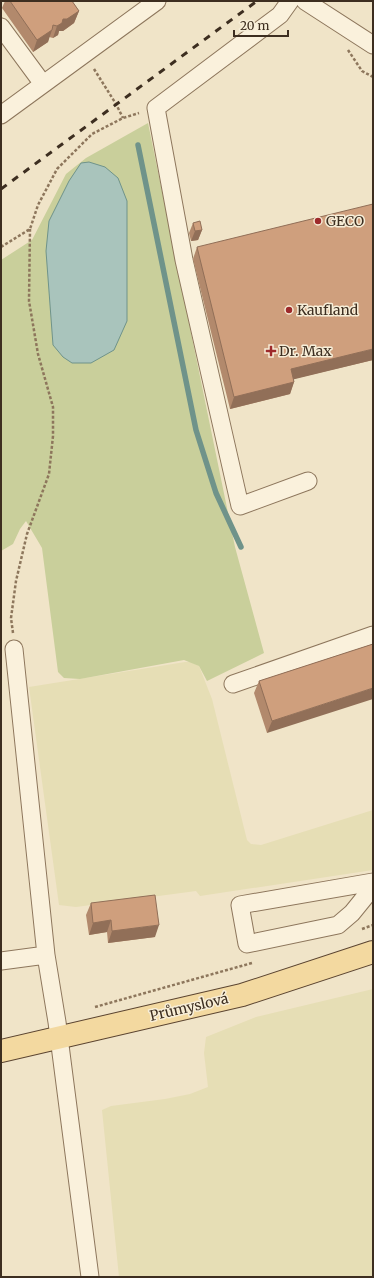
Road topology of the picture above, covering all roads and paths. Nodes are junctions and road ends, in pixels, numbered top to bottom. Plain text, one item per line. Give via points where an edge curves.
1 (157, 1) edge
2 (290, 1) edge
3 (305, 1) edge
4 (1, 27) edge
5 (373, 46) edge
6 (84, 54) junction
7 (43, 84) junction
8 (156, 108) junction
9 (1, 115) edge
10 (123, 118) junction
11 (30, 229) junction
12 (1, 247) edge
13 (308, 481) dead end
14 (373, 635) edge
15 (14, 649) joint
16 (233, 684) dead end
17 (373, 882) edge
18 (373, 887) edge
19 (373, 925) edge
20 (358, 930) dead end
21 (373, 952) edge
22 (46, 955) junction
23 (1, 961) edge
24 (255, 962) dead end
25 (92, 1008) dead end
26 (59, 1038) junction
27 (1, 1051) edge
28 (90, 1277) edge

1 - 6 street
2 - 8 street via 280,15
3 - 5 street
4 - 7 street
6 - 7 street
6 - 10 path via 103,81
7 - 9 street
8 - 10 path
8 - 13 street via 184,260 240,506
10 - 11 path via 92,134 56,169 38,205
11 - 12 path
11 - 15 path via 29,301 38,354 53,407 53,436 49,474 27,534 16,581 11,618
14 - 16 street
15 - 22 street
17 - 18 street via 240,905 247,944 338,925 352,913
19 - 20 path
21 - 26 main road, Průmyslová via 242,995
22 - 23 street
22 - 26 street
24 - 25 path
26 - 27 main road, Průmyslová
26 - 28 street

